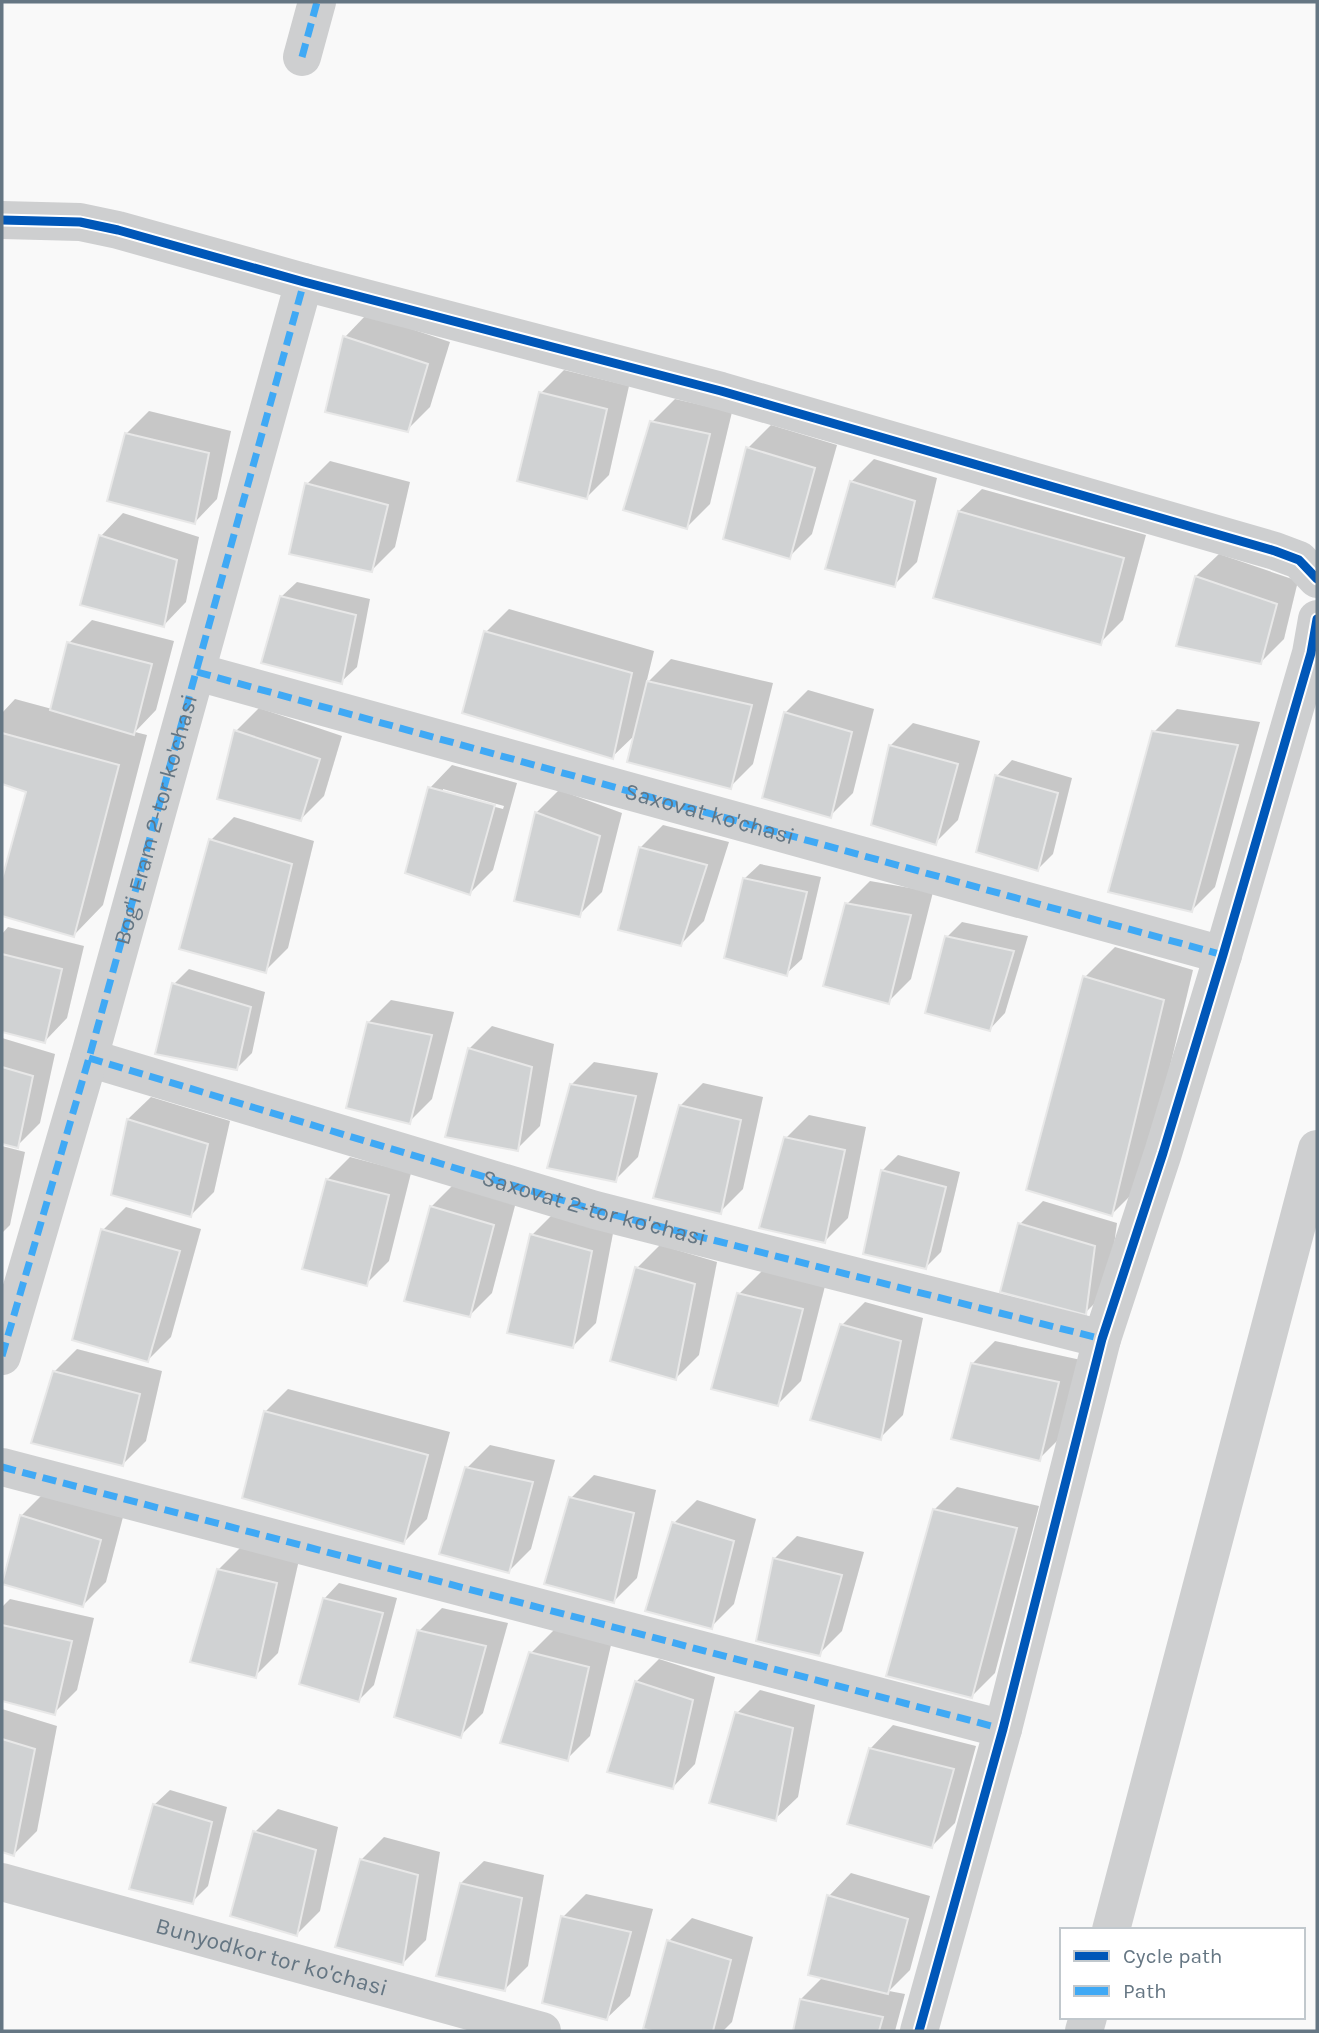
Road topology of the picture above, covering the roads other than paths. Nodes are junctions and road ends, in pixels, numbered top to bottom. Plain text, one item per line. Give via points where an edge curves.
1 (317, 2) edge
2 (302, 57) dead end
3 (2, 220) edge
4 (304, 282) junction
5 (1317, 579) edge
6 (1317, 619) edge
7 (197, 671) junction
8 (1223, 955) junction
9 (89, 1058) junction
10 (1317, 1149) edge
11 (1102, 1339) junction
12 (2, 1356) edge
13 (2, 1467) edge
14 (1003, 1729) junction
15 (2, 1882) edge
16 (1112, 1928) edge
17 (542, 2031) edge
18 (919, 2031) edge

1 - 2 street
3 - 4 street via 80,222
4 - 5 street via 721,391 1275,551 1299,560
4 - 7 street, Bog'i Eram 2-tor ko'chasi
6 - 8 street
7 - 8 street, Saxovat ko'chasi
7 - 9 street, Bog'i Eram 2-tor ko'chasi
8 - 11 street
9 - 11 street, Saxovat 2-tor ko'chasi via 596,1210
9 - 12 street, Bog'i Eram 2-tor ko'chasi
10 - 16 street
11 - 14 street
13 - 14 street
14 - 18 street
15 - 17 street, Bunyodkor tor ko'chasi

